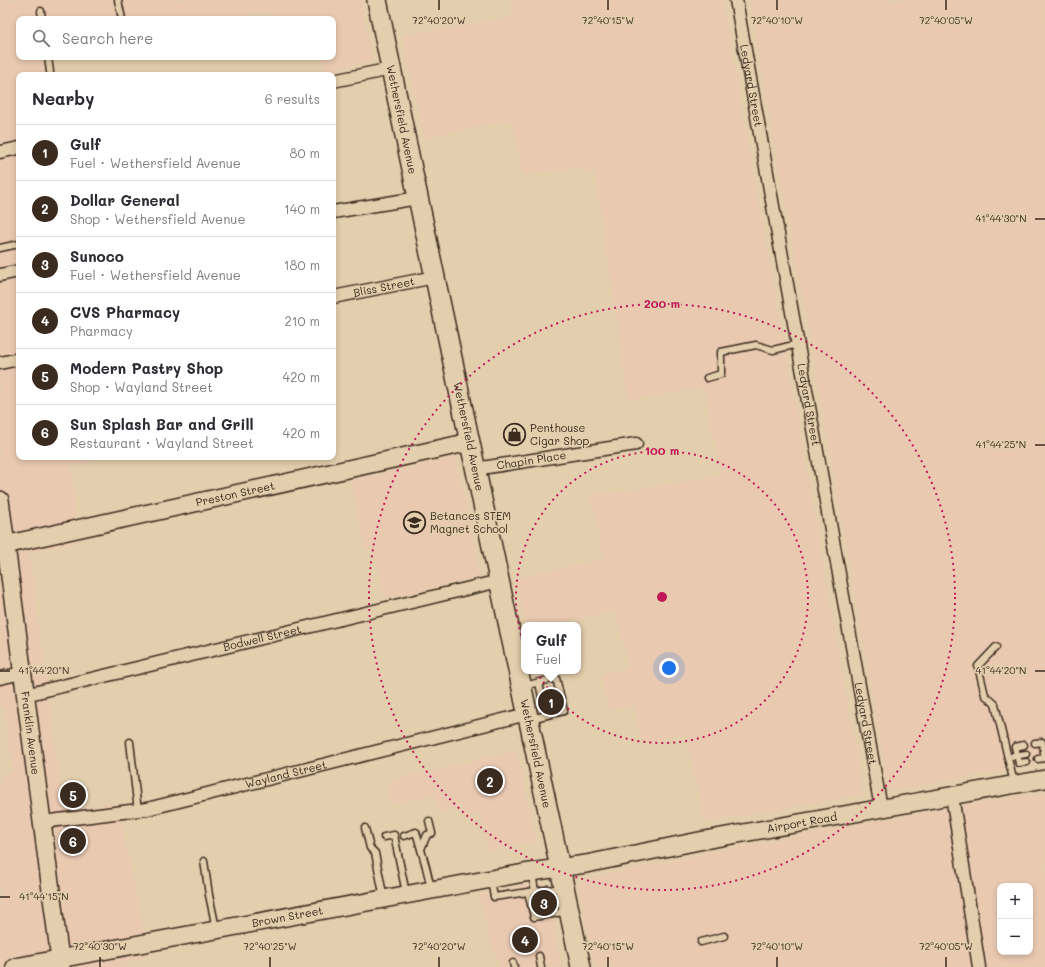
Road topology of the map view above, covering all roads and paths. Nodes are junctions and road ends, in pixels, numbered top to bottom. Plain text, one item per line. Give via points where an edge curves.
1 (118, 0) edge
2 (377, 0) edge
3 (736, 0) edge
4 (40, 11) dead end
5 (41, 16) edge
6 (121, 16) edge
7 (48, 60) edge
8 (391, 69) junction
9 (50, 72) dead end
10 (336, 80) edge
11 (16, 149) edge
12 (0, 152) edge
13 (418, 198) junction
14 (336, 212) edge
15 (16, 245) edge
16 (0, 248) edge
17 (16, 272) edge
18 (0, 275) edge
19 (435, 277) junction
20 (336, 296) edge
21 (798, 344) junction
22 (16, 360) edge
23 (0, 363) edge
24 (706, 378) dead end
25 (470, 442) junction
26 (636, 444) dead end
27 (475, 469) junction
28 (0, 500) edge
29 (3, 545) edge
30 (499, 581) junction
31 (996, 647) dead end
32 (521, 655) edge
33 (22, 673) junction
34 (527, 674) edge
35 (0, 678) edge
36 (530, 685) junction
37 (25, 695) junction
38 (534, 716) junction
39 (130, 742) dead end
40 (1035, 743) dead end
41 (1024, 746) dead end
42 (1042, 751) edge
43 (1026, 754) dead end
44 (1017, 755) junction
45 (1008, 757) junction
46 (1038, 760) dead end
47 (1027, 762) dead end
48 (1045, 779) edge
49 (1014, 785) junction
50 (952, 796) junction
51 (881, 808) junction
52 (138, 811) junction
53 (429, 821) dead end
54 (42, 822) junction
55 (365, 828) dead end
56 (404, 836) dead end
57 (384, 837) dead end
58 (421, 849) junction
59 (204, 861) dead end
60 (560, 868) junction
61 (532, 872) junction
62 (491, 879) junction
63 (556, 889) junction
64 (432, 890) junction
65 (532, 891) junction
66 (407, 895) junction
67 (384, 899) junction
68 (561, 913) junction
69 (216, 930) junction
70 (724, 936) dead end
71 (701, 942) dead end
72 (539, 956) dead end
73 (60, 963) edge
74 (15, 967) edge
75 (541, 967) edge
76 (581, 967) edge
77 (979, 967) edge

1 - 6 lane
2 - 8 main road, Wethersfield Avenue
3 - 21 street, Ledyard Street
4 - 5 lane
7 - 9 lane
8 - 10 street
8 - 13 main road, Wethersfield Avenue
11 - 12 street
13 - 14 street
13 - 19 main road, Wethersfield Avenue
15 - 16 lane
17 - 18 street
19 - 20 street, Bliss Street
19 - 25 main road, Wethersfield Avenue
21 - 24 lane via 773,350 756,345 721,352 721,374
21 - 51 street, Ledyard Street
22 - 23 street
25 - 27 main road, Wethersfield Avenue
25 - 29 main road, Preston Street
26 - 27 street, Chapin Place
27 - 30 main road, Wethersfield Avenue
28 - 29 main road, Franklin Avenue
29 - 33 main road, Franklin Avenue
30 - 32 main road, Wethersfield Avenue
30 - 37 street, Bodwell Street
31 - 45 lane via 978,666 985,695 995,704
33 - 35 street
33 - 37 main road, Franklin Avenue
34 - 36 main road, Wethersfield Avenue
36 - 38 main road, Wethersfield Avenue
36 - 38 lane via 556,678 564,711
37 - 54 main road, Franklin Avenue
38 - 52 street, Wayland Street
38 - 60 main road, Wethersfield Avenue
39 - 52 lane
40 - 42 lane via 1042,742
41 - 44 lane via 1015,747
42 - 46 lane via 1045,758
43 - 44 lane
44 - 45 lane
44 - 47 lane via 1019,763
45 - 49 lane
48 - 49 main road, Airport Road
49 - 50 main road, Airport Road
50 - 51 main road, Airport Road
50 - 77 street
51 - 60 main road, Airport Road
52 - 54 street, Wayland Street
53 - 58 lane via 432,833 427,835
54 - 73 main road, Franklin Avenue
55 - 67 lane via 370,848 375,853
56 - 58 lane via 416,832
57 - 66 lane via 394,835
58 - 64 lane
59 - 69 lane
60 - 61 main road, Brown Street
60 - 63 main road, Wethersfield Avenue
61 - 62 main road, Brown Street
61 - 65 lane
62 - 64 main road, Brown Street
62 - 65 lane via 494,897
63 - 65 lane
63 - 68 main road, Wethersfield Avenue
64 - 66 main road, Brown Street
65 - 68 lane via 534,917
66 - 67 main road, Brown Street
67 - 69 main road, Brown Street
68 - 76 main road, Wethersfield Avenue
69 - 73 main road, Brown Street
70 - 71 lane
72 - 75 lane
73 - 74 main road, Brown Street

